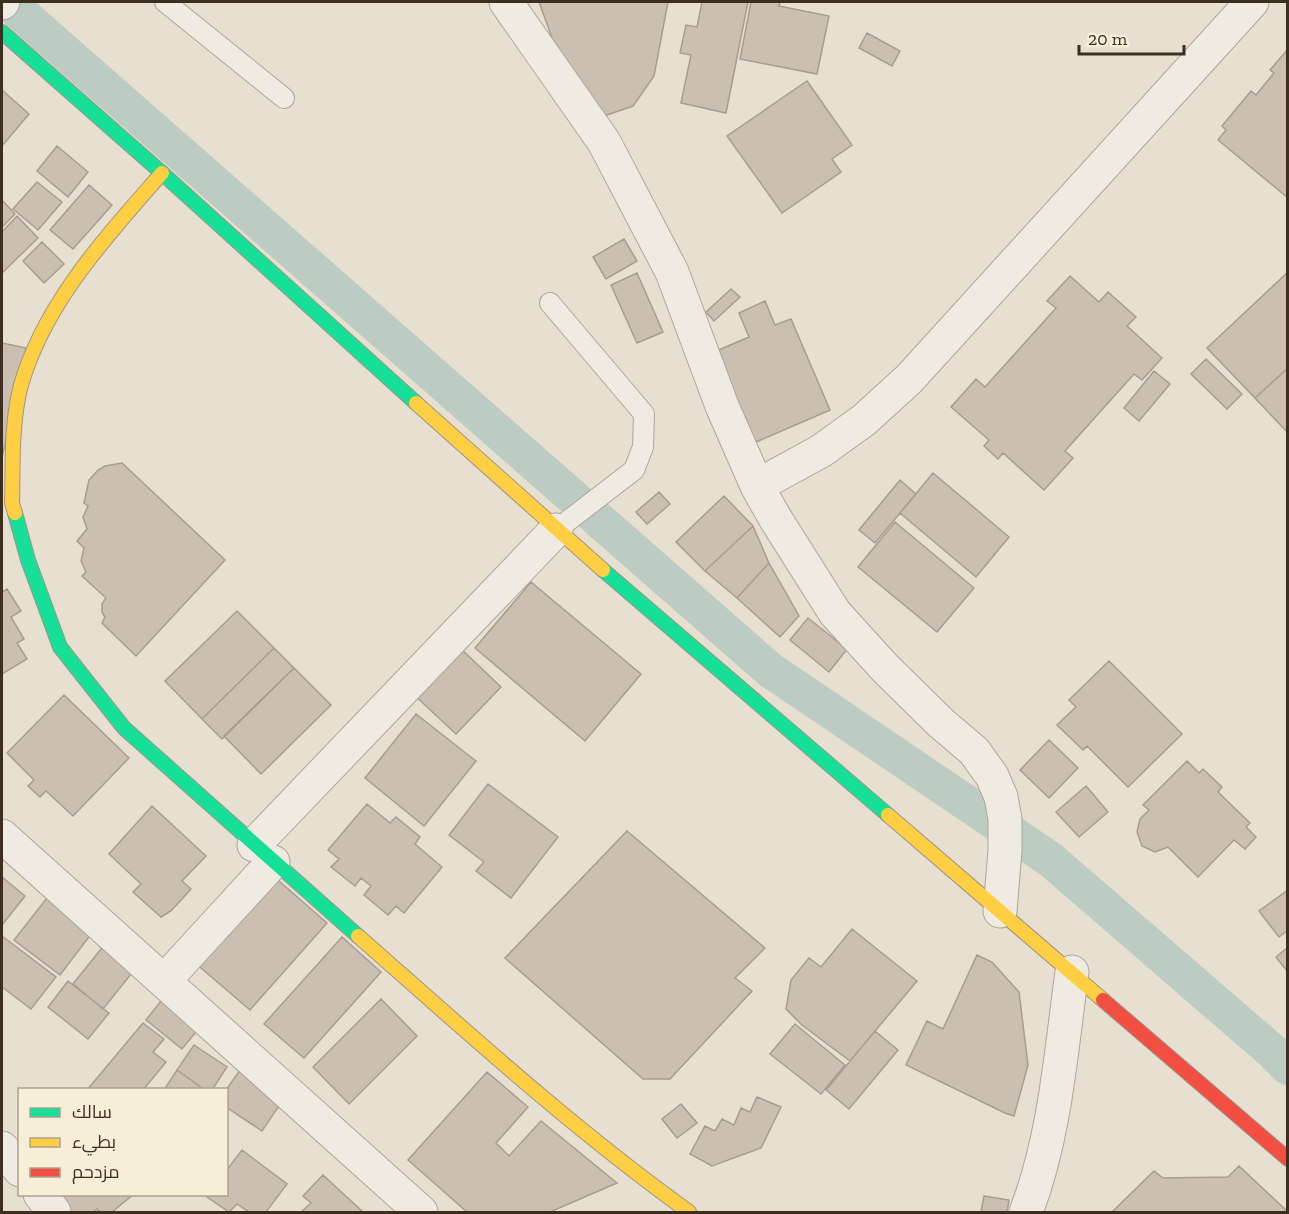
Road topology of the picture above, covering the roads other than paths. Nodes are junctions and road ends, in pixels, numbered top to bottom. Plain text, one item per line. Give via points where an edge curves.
1 (165, 2) edge
2 (506, 2) edge
3 (1252, 2) edge
4 (2, 32) edge
5 (284, 98) dead end
6 (162, 173) junction
7 (550, 303) dead end
8 (757, 486) junction
9 (556, 530) junction
10 (2, 836) edge
11 (264, 853) junction
12 (1000, 911) junction
13 (1072, 972) junction
14 (164, 981) junction
15 (2, 1148) edge
16 (1286, 1156) edge
17 (18, 1168) edge
18 (42, 1196) edge
19 (54, 1212) edge
20 (422, 1212) edge
21 (689, 1212) edge
22 (1026, 1212) edge

1 - 5 lane
2 - 8 street via 604,142 667,262
3 - 8 street via 909,379 864,420 820,452
4 - 6 street
6 - 9 street
6 - 11 street via 109,233 37,340 21,386 16,416 12,503 60,647 124,728
7 - 9 lane via 644,414 643,447 634,470
8 - 12 street via 835,613 885,668 974,752 992,776 1005,819
9 - 11 street
9 - 12 street
10 - 14 street
11 - 14 street
11 - 21 street via 554,1108 628,1169
12 - 13 street
13 - 16 street
13 - 22 street via 1054,1104
14 - 20 street
15 - 17 street
18 - 19 street

